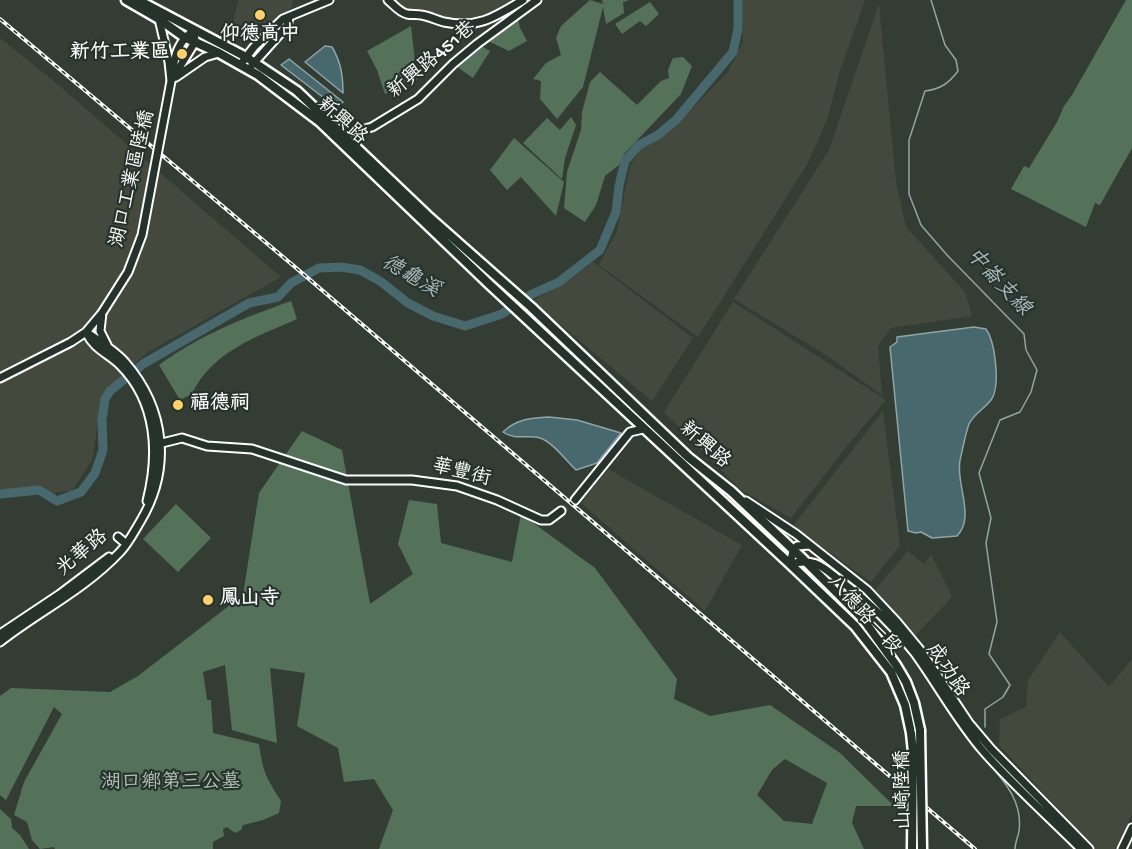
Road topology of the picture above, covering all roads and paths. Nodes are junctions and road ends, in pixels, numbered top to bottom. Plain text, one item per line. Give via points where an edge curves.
1 (126, 0) edge
2 (138, 0) edge
3 (329, 0) edge
4 (388, 0) edge
5 (523, 0) edge
6 (537, 0) edge
7 (159, 19) junction
8 (194, 30) junction
9 (184, 37) junction
10 (195, 42) junction
11 (219, 53) junction
12 (250, 59) junction
13 (244, 68) junction
14 (171, 81) junction
15 (344, 135) junction
16 (102, 313) junction
17 (86, 332) junction
18 (111, 350) junction
19 (132, 375) junction
20 (0, 378) edge
21 (643, 429) junction
22 (158, 444) junction
23 (731, 491) junction
24 (575, 500) tunnel mouth
25 (561, 511) tunnel mouth
26 (810, 545) junction
27 (793, 551) junction
28 (804, 560) junction
29 (790, 564) junction
30 (0, 634) edge
31 (0, 642) edge
32 (916, 731) junction
33 (1132, 828) edge
34 (912, 849) edge
35 (922, 849) edge
36 (1081, 849) edge
37 (1089, 849) edge
38 (1122, 849) edge

1 - 7 main road, 新興路
2 - 8 main road, 新興路
3 - 12 street via 289,18 287,26
4 - 5 street via 406,14 456,24 478,24 492,19
6 - 15 street, 新興路451巷 via 477,44 404,109 372,127
7 - 9 main road, 新興路
7 - 14 street
8 - 9 street
8 - 10 street
8 - 12 main road, 新興路
9 - 10 main road, 新興路
9 - 14 street, 湖口工業區陸橋 via 175,56
10 - 11 main road, 新興路
10 - 14 street
11 - 13 main road, 新興路
11 - 14 street via 205,57
12 - 13 street
12 - 15 main road, 新興路 via 297,91
13 - 21 main road, 新興路 via 320,123
14 - 16 street, 湖口工業區陸橋, bridge via 142,235 128,272
15 - 23 main road, 新興路 via 688,457
16 - 17 street, 湖口工業區陸橋
16 - 18 street via 100,331
17 - 18 street, 光華路
17 - 19 street, 光華路 via 91,344
17 - 20 street, 湖口工業區陸橋
18 - 19 street, 光華路
19 - 22 street, 光華路 via 147,406
21 - 24 street via 630,432
21 - 29 main road, 新興路
22 - 25 street, 華豐街 via 182,438 207,446 252,449 346,480 412,480 457,486 541,520 549,520
22 - 30 street, 光華路 via 147,501 121,539 120,548
22 - 31 street, 光華路 via 161,462 151,503 122,550 67,598
23 - 26 street, 成功路
23 - 27 main road, 新興路
26 - 27 street via 796,546
26 - 37 street, 成功路 via 867,590 897,622 938,674 969,723
27 - 28 main road, 新興路
27 - 29 street
28 - 29 street
28 - 32 main road, 八德路一段 via 863,620 896,665 914,703
28 - 36 street, 成功路 via 863,597 891,625 986,754
29 - 32 main road, 八德路一段 via 855,626 891,672
32 - 34 main road, 山崎陸橋, bridge
32 - 35 main road, 山崎陸橋, bridge
33 - 38 street

